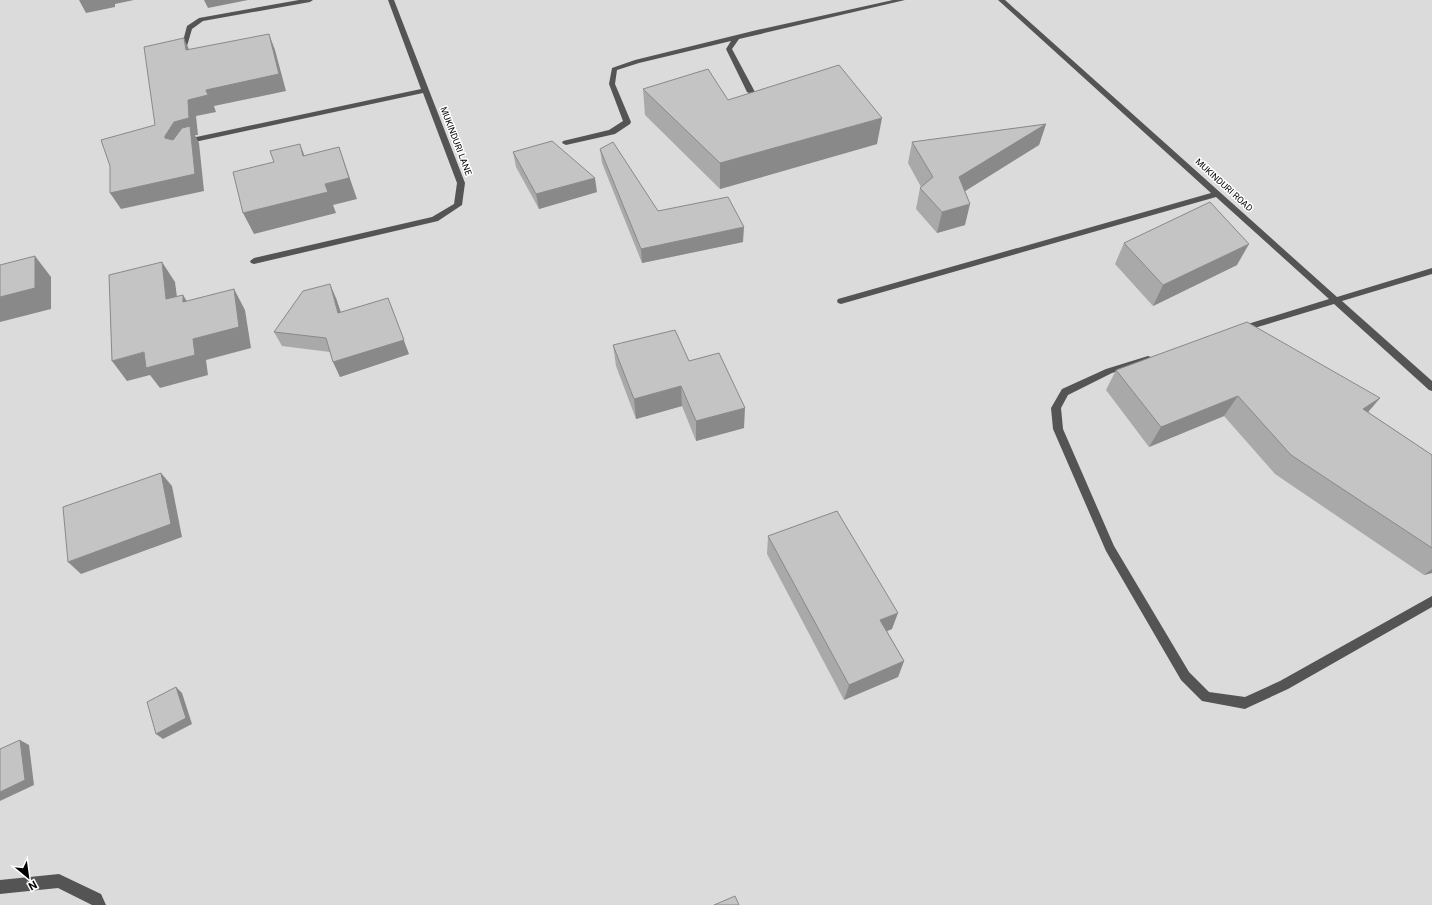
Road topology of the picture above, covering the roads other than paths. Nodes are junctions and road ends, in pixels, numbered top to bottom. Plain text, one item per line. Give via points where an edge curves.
1 (310, 0) edge
2 (391, 0) edge
3 (902, 0) edge
4 (1001, 0) edge
5 (737, 38) junction
6 (185, 45) edge
7 (426, 90) junction
8 (751, 92) edge
9 (566, 143) dead end
10 (179, 154) edge
11 (1218, 194) junction
12 (254, 262) dead end
13 (1432, 271) edge
14 (1335, 299) junction
15 (841, 301) dead end
16 (1230, 333) edge
17 (1155, 357) edge
18 (1432, 387) edge
19 (1432, 601) edge
20 (0, 887) edge
21 (99, 905) edge

1 - 6 street via 201,19 192,23
2 - 7 street, MUKINDURI LANE
3 - 5 street
4 - 11 street, MUKINDURI ROAD
5 - 8 street via 729,49
5 - 9 street via 637,61 614,69 612,84 627,122 612,132
7 - 10 street via 187,140
7 - 12 street, MUKINDURI LANE via 461,182 458,205 435,219
11 - 14 street, MUKINDURI ROAD
11 - 15 street
13 - 14 street
14 - 16 street
14 - 18 street, MUKINDURI ROAD
17 - 19 street via 1110,371 1065,392 1056,408 1058,429 1110,548 1185,676 1206,698 1245,703 1284,685
20 - 21 street via 59,882 96,899

